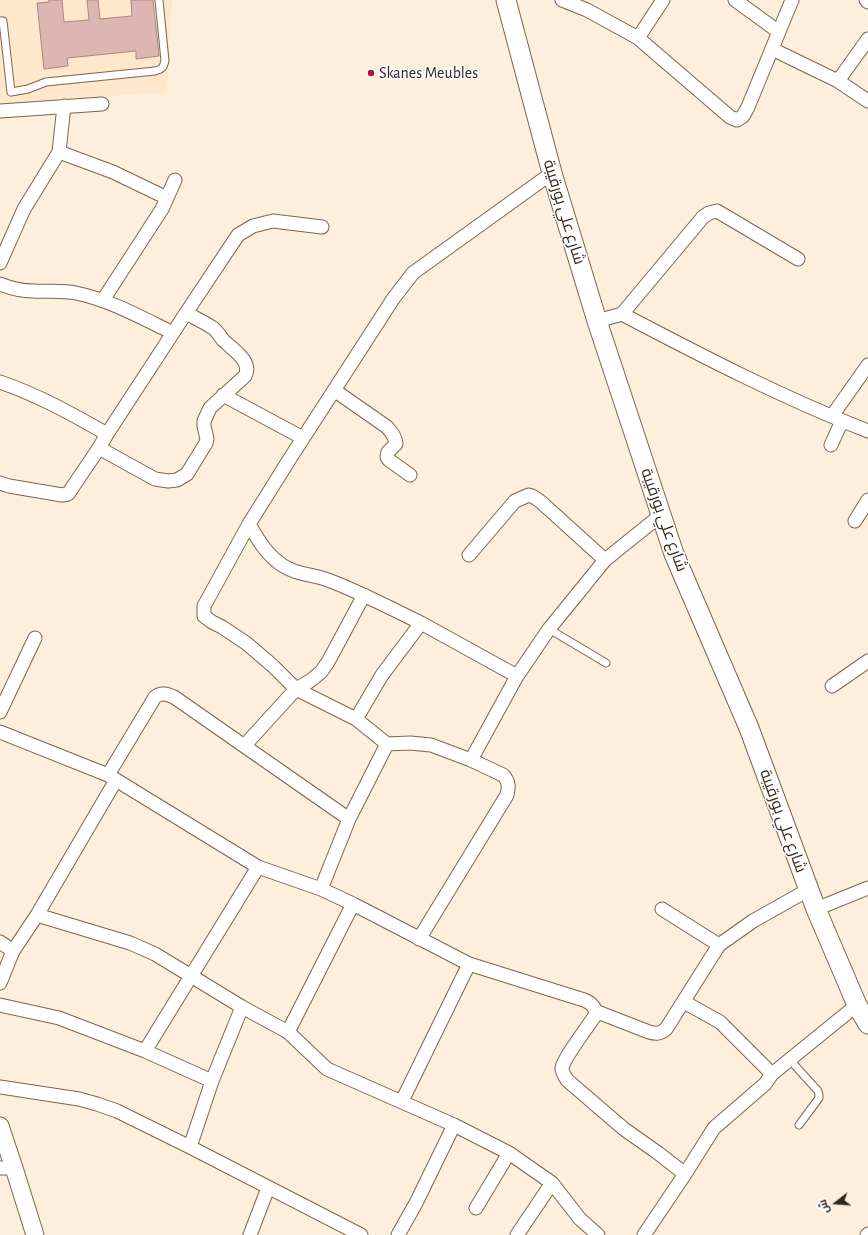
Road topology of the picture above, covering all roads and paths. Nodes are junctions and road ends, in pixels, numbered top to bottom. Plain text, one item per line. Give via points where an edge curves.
1 (159, 0) edge
2 (506, 0) edge
3 (562, 0) edge
4 (663, 0) edge
5 (735, 0) edge
6 (792, 0) edge
7 (0, 21) edge
8 (779, 32) junction
9 (638, 38) junction
10 (868, 39) edge
11 (772, 49) junction
12 (838, 81) junction
13 (868, 101) edge
14 (102, 104) dead end
15 (64, 106) junction
16 (0, 111) edge
17 (59, 152) junction
18 (552, 173) junction
19 (174, 180) dead end
20 (167, 198) junction
21 (322, 227) dead end
22 (798, 259) dead end
23 (0, 263) edge
24 (0, 284) edge
25 (103, 300) junction
26 (186, 313) junction
27 (622, 314) junction
28 (597, 322) junction
29 (173, 333) junction
30 (868, 365) edge
31 (0, 382) edge
32 (334, 390) junction
33 (223, 395) junction
34 (837, 419) junction
35 (868, 431) edge
36 (107, 434) junction
37 (303, 438) junction
38 (831, 445) dead end
39 (99, 448) junction
40 (410, 475) dead end
41 (0, 484) edge
42 (868, 500) edge
43 (661, 515) junction
44 (855, 521) dead end
45 (249, 524) junction
46 (469, 555) dead end
47 (605, 560) junction
48 (364, 595) junction
49 (421, 623) junction
50 (549, 629) junction
51 (35, 638) dead end
52 (868, 661) edge
53 (606, 662) dead end
54 (517, 676) junction
55 (832, 686) dead end
56 (296, 690) junction
57 (0, 712) edge
58 (356, 720) junction
59 (0, 732) edge
60 (386, 744) junction
61 (244, 745) junction
62 (471, 760) junction
63 (112, 778) junction
64 (350, 819) junction
65 (258, 867) junction
66 (868, 888) edge
67 (321, 889) junction
68 (808, 890) junction
69 (353, 904) junction
70 (662, 909) dead end
71 (816, 909) junction
72 (37, 915) junction
73 (420, 939) junction
74 (0, 942) edge
75 (719, 945) junction
76 (13, 951) junction
77 (469, 964) junction
78 (191, 977) junction
79 (0, 983) edge
80 (684, 1002) junction
81 (0, 1005) edge
82 (857, 1005) junction
83 (242, 1007) junction
84 (595, 1011) junction
85 (868, 1024) edge
86 (288, 1032) junction
87 (146, 1051) junction
88 (790, 1060) junction
89 (772, 1074) junction
90 (212, 1081) junction
91 (0, 1087) edge
92 (402, 1101) junction
93 (454, 1125) junction
94 (799, 1125) dead end
95 (0, 1126) edge
96 (190, 1147) junction
97 (508, 1153) junction
98 (7, 1168) edge
99 (685, 1174) junction
100 (552, 1183) junction
101 (268, 1188) junction
102 (476, 1208) dead end
103 (35, 1235) edge
104 (250, 1235) edge
105 (361, 1235) edge
106 (398, 1235) edge
107 (517, 1235) edge
108 (598, 1235) edge
109 (644, 1235) edge

1 - 7 lane via 165,61 164,67 160,70 46,82 11,92 3,21
2 - 18 main road, شارع علي بورقيبة
3 - 9 street via 587,10
4 - 9 street
5 - 8 street
6 - 8 street
8 - 11 street
9 - 11 street via 730,117 737,120 748,107
10 - 12 street
11 - 12 street
12 - 13 street
14 - 15 street
15 - 16 street
15 - 17 street
17 - 20 street via 113,172
17 - 23 street via 24,209
18 - 28 main road, شارع علي بورقيبة
18 - 32 street via 413,273 393,299
19 - 20 street
20 - 25 street
21 - 26 street via 273,221 247,229 238,235
22 - 27 street via 717,211 711,212 703,217
24 - 25 street via 32,292 75,293
25 - 29 street
26 - 29 street
26 - 33 street via 216,331 247,365 248,371 245,376
27 - 28 street
27 - 34 street via 763,386
28 - 43 main road, شارع علي بورقيبة
29 - 36 street
30 - 34 street
31 - 36 street via 65,410
32 - 37 street
32 - 40 street via 392,432 396,444 388,452 387,457
33 - 37 street
33 - 39 street via 210,408 204,421 207,438 204,448 186,474 177,480 154,479
34 - 35 street
34 - 38 street
36 - 39 street
37 - 45 street
39 - 41 street via 68,494
42 - 44 street
43 - 47 street
43 - 68 main road, شارع علي بورقيبة via 674,554 749,728
45 - 48 street via 258,541 281,565 298,573 323,578
45 - 56 street via 204,606 204,616 246,643
46 - 47 street via 515,501 529,496 541,502
47 - 50 street
48 - 49 street
48 - 56 street via 321,672
49 - 54 street
49 - 58 street via 382,674
50 - 53 lane
50 - 54 street
51 - 57 street
52 - 55 street
54 - 62 street
56 - 58 street
56 - 61 street
58 - 60 street
59 - 63 street
60 - 62 street via 410,743 431,746
60 - 64 street
61 - 63 street via 174,697 167,694 158,695
61 - 64 street
62 - 73 street via 503,775 508,790
63 - 65 street
63 - 72 street
64 - 67 street
65 - 67 street
65 - 78 street
66 - 71 street
67 - 69 street
68 - 71 main road, شارع علي بورقيبة
68 - 75 street
69 - 73 street
69 - 86 street
70 - 75 street
71 - 82 main road, شارع علي بورقيبة
72 - 76 street
72 - 78 street via 130,943 155,954
73 - 77 street
74 - 76 street
75 - 80 street
76 - 79 street
77 - 84 street via 584,1000 592,1005
77 - 92 street
78 - 83 street
78 - 87 street
80 - 84 street via 666,1029 659,1033 649,1032
80 - 89 street via 720,1022
81 - 87 street via 59,1018
82 - 85 main road, شارع علي بورقيبة
82 - 88 street
83 - 86 street
83 - 90 street
84 - 99 street via 596,1014 566,1059 562,1068 563,1074 624,1129
86 - 92 street via 327,1069
87 - 90 street
88 - 89 street
88 - 94 lane via 819,1095
89 - 99 street via 765,1084 714,1128
90 - 96 street
91 - 96 street via 97,1104
92 - 93 street
93 - 97 street
93 - 106 street
95 - 98 street
96 - 101 street
97 - 100 street
97 - 102 street
98 - 103 street
99 - 109 street
100 - 107 street
100 - 108 street via 580,1219
101 - 104 street
101 - 105 street

